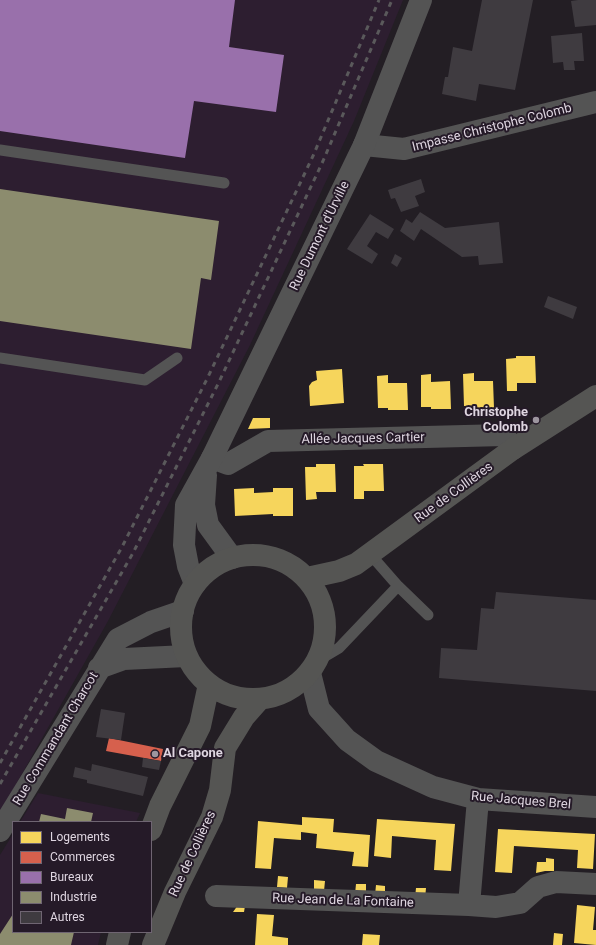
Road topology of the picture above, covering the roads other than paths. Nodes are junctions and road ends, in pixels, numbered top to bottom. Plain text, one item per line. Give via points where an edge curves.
1 (421, 0) edge
2 (596, 102) edge
3 (364, 145) junction
4 (0, 150) edge
5 (224, 183) dead end
6 (0, 358) edge
7 (177, 358) dead end
8 (596, 396) edge
9 (513, 450) junction
10 (210, 463) junction
11 (370, 554) junction
12 (232, 558) junction
13 (307, 578) junction
14 (195, 584) junction
15 (398, 586) junction
16 (183, 610) junction
17 (428, 615) dead end
18 (186, 656) junction
19 (313, 667) junction
20 (99, 668) junction
21 (209, 684) junction
22 (259, 700) junction
23 (478, 799) junction
24 (596, 807) edge
25 (152, 827) edge
26 (0, 831) edge
27 (596, 884) edge
28 (216, 896) dead end
29 (469, 905) junction
30 (120, 933) edge
31 (117, 945) edge
32 (153, 945) edge

1 - 3 street, Rue Dumont d'Urville
2 - 3 street, Impasse Christophe Colomb via 404,149
3 - 10 street, Rue Dumont d'Urville
4 - 5 lane
6 - 7 lane via 145,380
8 - 9 main road, Rue de Collières
9 - 10 street, Allée Jacques Cartier via 504,435 268,441 228,464
9 - 11 main road, Rue de Collières
10 - 12 street, Rue Dumont d'Urville via 204,504 208,525
10 - 14 street, Rue Dumont d'Urville via 186,505 184,545
11 - 13 main road, Rue de Collières via 356,564 339,571
11 - 15 lane
12 - 13 main road via 262,555 278,559
12 - 14 main road via 206,572
13 - 19 main road via 316,591 324,612 326,631 323,647
14 - 16 main road
15 - 17 lane
15 - 19 lane via 339,648
16 - 18 main road via 182,636
16 - 20 street, Rue Commandant Charcot via 151,622 118,640
18 - 20 street, Rue Commandant Charcot via 124,660
18 - 21 main road
19 - 22 main road via 299,684 284,693
19 - 23 street, Rue Jacques Brel via 320,709 347,740 376,761 433,787
20 - 26 street, Rue Commandant Charcot
21 - 22 main road via 236,698
21 - 25 main road via 200,726
22 - 32 main road, Rue de Collières via 244,716 225,748 220,790 212,817 175,892
23 - 24 street, Rue Jacques Brel
23 - 29 street
27 - 29 street, Rue Jean de La Fontaine via 556,882 538,887 520,903 496,907
28 - 29 street, Rue Jean de La Fontaine
30 - 31 main road

